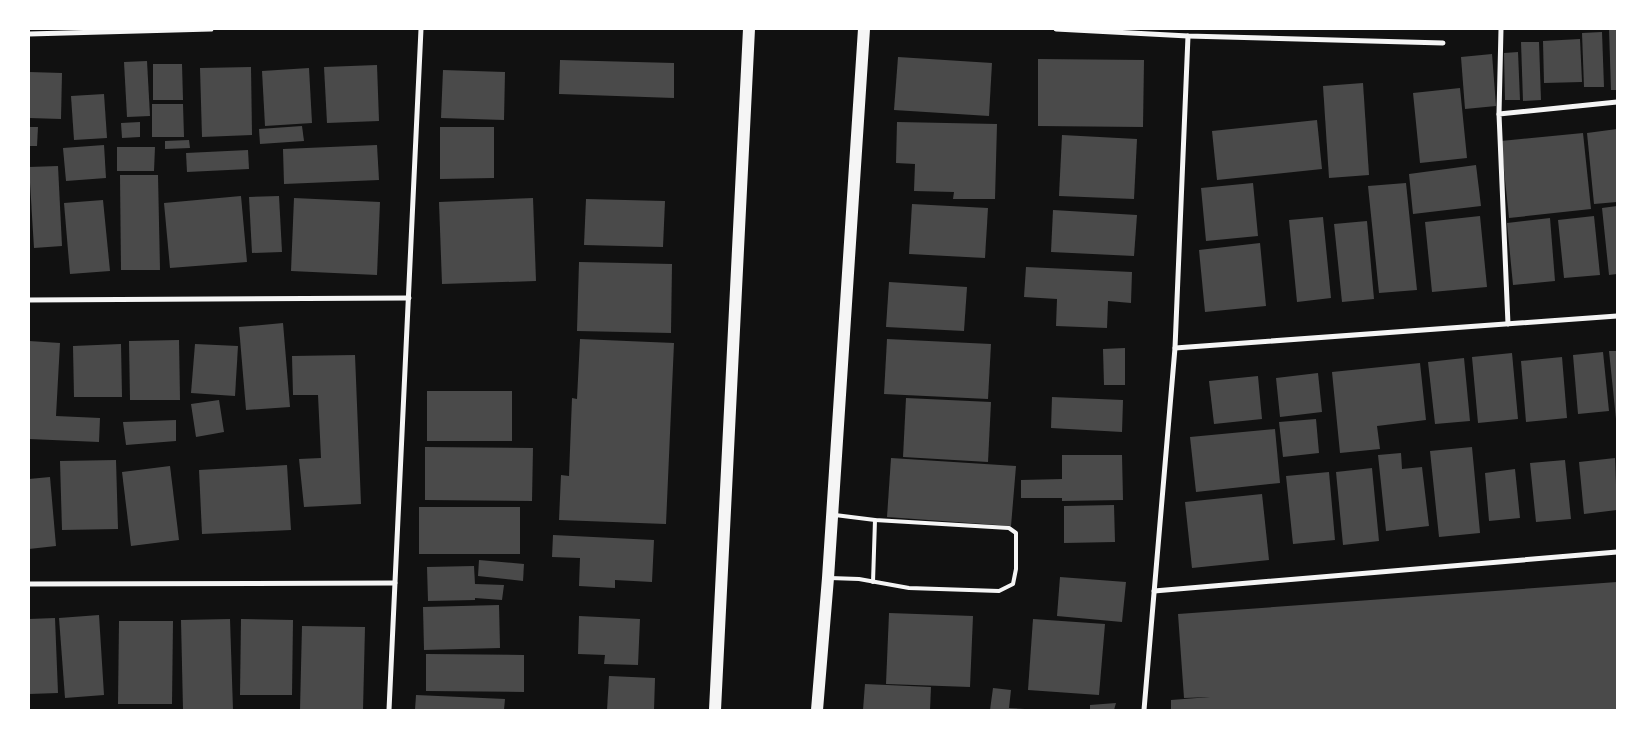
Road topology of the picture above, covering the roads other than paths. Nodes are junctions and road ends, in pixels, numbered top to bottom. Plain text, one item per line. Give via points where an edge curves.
1 (211, 29) edge
2 (421, 29) edge
3 (749, 29) edge
4 (864, 29) edge
5 (1056, 29) edge
6 (1501, 29) edge
7 (29, 34) edge
8 (1188, 36) junction
9 (1444, 43) dead end
10 (1617, 102) edge
11 (1499, 114) junction
12 (409, 298) junction
13 (29, 300) edge
14 (1617, 316) edge
15 (1508, 324) junction
16 (1175, 348) junction
17 (832, 515) junction
18 (876, 520) junction
19 (1617, 552) edge
20 (828, 578) junction
21 (873, 582) junction
22 (395, 583) junction
23 (29, 584) edge
24 (1154, 591) junction
25 (389, 710) edge
26 (714, 710) edge
27 (817, 710) edge
28 (1144, 710) edge

1 - 7 street
2 - 12 street
3 - 26 main road
4 - 17 main road
5 - 8 street
6 - 11 street
8 - 9 street
8 - 16 street
10 - 11 street
11 - 15 street
12 - 13 street
12 - 22 street
14 - 15 street
15 - 16 street
16 - 24 street
17 - 18 lane
17 - 20 main road
18 - 21 lane
18 - 21 lane via 1009,528 1016,533 1016,569 1013,584 1000,590 909,588
19 - 24 street
20 - 21 lane
20 - 27 main road
22 - 23 street
22 - 25 street
24 - 28 street

